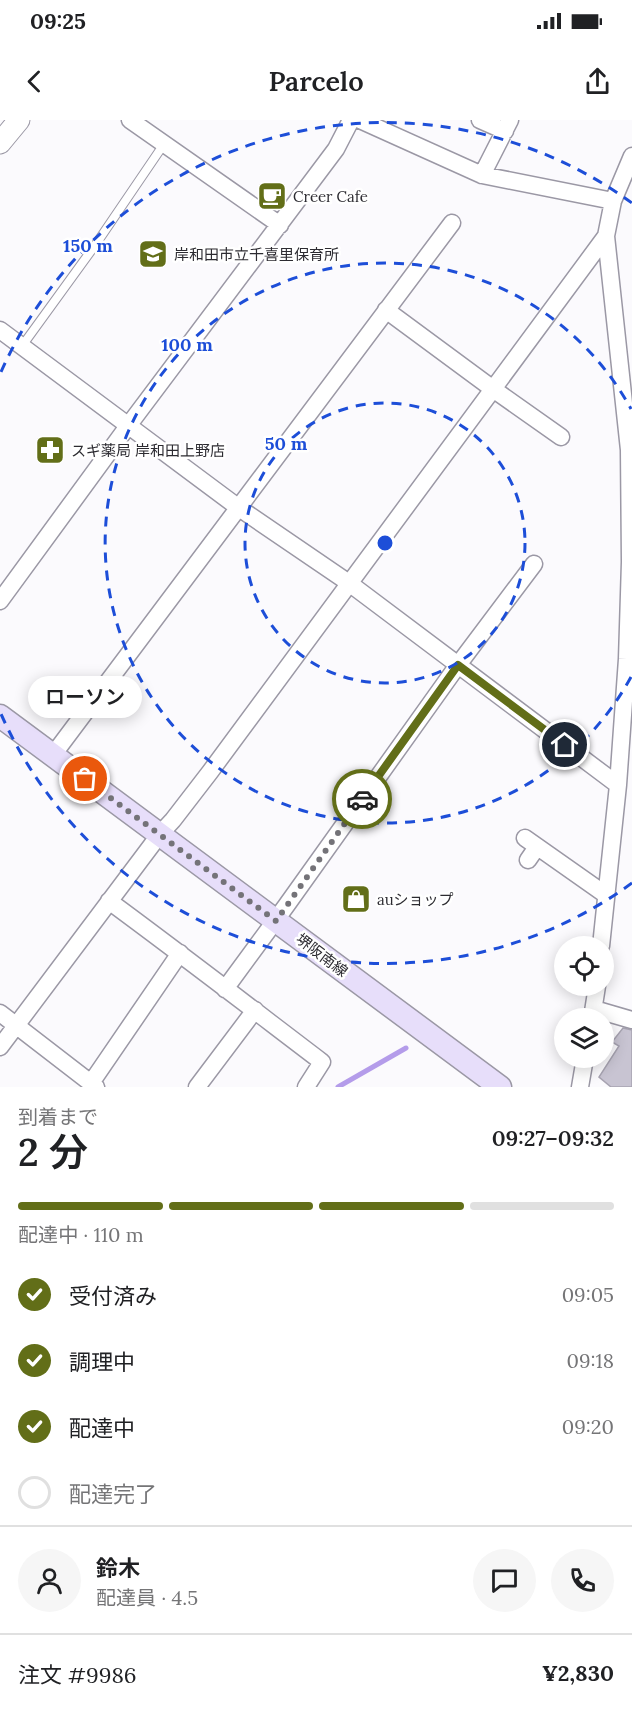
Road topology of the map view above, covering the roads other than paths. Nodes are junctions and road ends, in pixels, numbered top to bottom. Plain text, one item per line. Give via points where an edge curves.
1 (19, 120) edge
2 (130, 120) edge
3 (351, 120) edge
4 (360, 120) edge
5 (480, 120) edge
6 (508, 125) edge
7 (0, 143) edge
8 (164, 144) junction
9 (632, 156) edge
10 (482, 175) junction
11 (613, 201) junction
12 (452, 223) dead end
13 (280, 225) junction
14 (606, 236) junction
15 (386, 310) junction
16 (0, 330) edge
17 (22, 346) junction
18 (493, 389) junction
19 (128, 426) junction
20 (561, 437) dead end
21 (239, 508) junction
22 (534, 564) dead end
23 (349, 583) junction
24 (0, 601) edge
25 (458, 665) junction
26 (0, 716) edge
27 (53, 755) junction
28 (623, 790) edge
29 (160, 834) junction
30 (530, 848) dead end
31 (606, 896) junction
32 (109, 901) junction
33 (276, 921) junction
34 (602, 936) edge
35 (180, 953) junction
36 (225, 989) junction
37 (255, 1010) junction
38 (0, 1013) edge
39 (614, 1017) edge
40 (632, 1020) edge
41 (16, 1025) junction
42 (0, 1047) edge
43 (583, 1068) edge
44 (94, 1085) edge
45 (197, 1087) edge
46 (306, 1087) edge
47 (500, 1087) edge
48 (580, 1087) edge

1 - 7 street
2 - 8 street
3 - 13 street via 336,149
4 - 10 street
5 - 6 street
6 - 10 street
8 - 13 street
8 - 17 lane
9 - 11 street
10 - 11 street
11 - 14 street
12 - 15 street
13 - 19 street
14 - 18 street
14 - 28 street via 629,450
15 - 18 street
15 - 21 street
16 - 17 street
17 - 19 street
18 - 20 street
18 - 23 street
19 - 21 street
19 - 24 street
21 - 23 street
21 - 27 street
22 - 25 street
23 - 25 street
23 - 29 street
25 - 28 street
25 - 33 street
26 - 27 main road, 堺阪南線
27 - 29 main road, 堺阪南線
28 - 31 street
29 - 32 street
29 - 33 main road, 堺阪南線
30 - 31 street
31 - 34 street
32 - 35 street
32 - 41 street
33 - 36 street
33 - 47 main road, 堺阪南線
35 - 36 street
35 - 44 street
36 - 37 street
37 - 45 street
37 - 46 street via 322,1062
38 - 41 street
39 - 40 street
41 - 42 street
41 - 44 street
43 - 48 street

